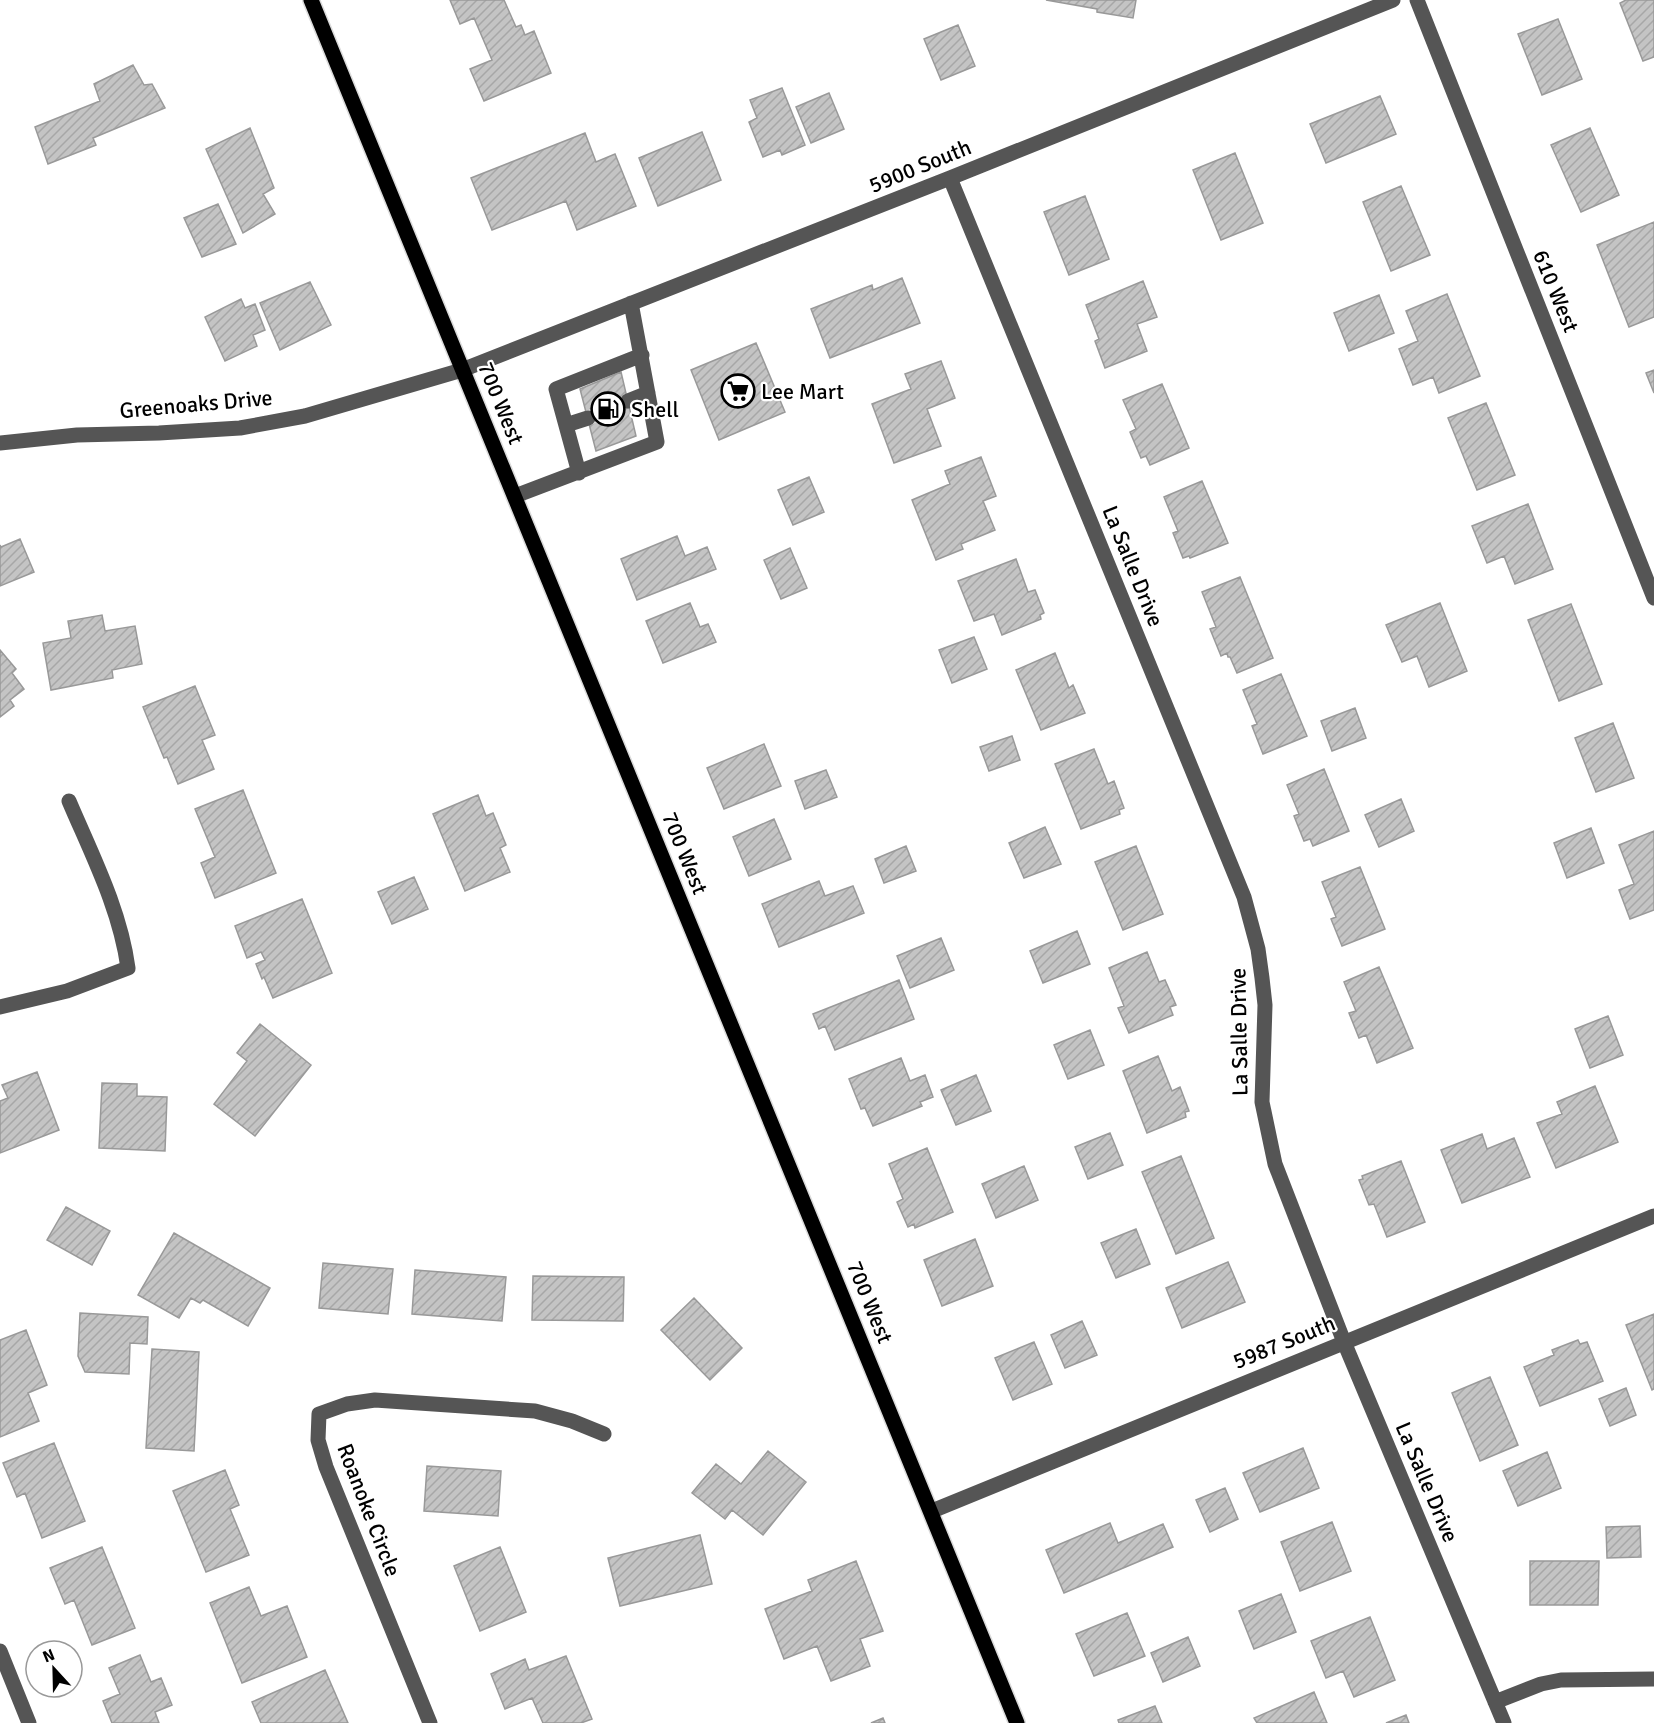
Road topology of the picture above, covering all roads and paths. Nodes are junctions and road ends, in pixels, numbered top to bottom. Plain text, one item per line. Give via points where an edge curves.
1 (311, 0) edge
2 (1393, 0) edge
3 (1417, 0) edge
4 (950, 178) junction
5 (631, 303) junction
6 (642, 355) junction
7 (462, 370) junction
8 (648, 393) junction
9 (628, 401) tunnel mouth
10 (588, 418) tunnel mouth
11 (566, 425) junction
12 (0, 443) edge
13 (579, 473) junction
14 (515, 496) junction
15 (1654, 598) edge
16 (69, 801) dead end
17 (0, 1006) edge
18 (1654, 1215) edge
19 (1344, 1342) junction
20 (604, 1434) dead end
21 (932, 1511) junction
22 (0, 1651) edge
23 (1654, 1679) edge
24 (1495, 1702) junction
25 (29, 1723) edge
26 (430, 1723) edge
27 (1017, 1723) edge
28 (1504, 1723) edge

1 - 7 main road, 700 West
2 - 4 street, 5900 South
3 - 15 street, 610 West
4 - 5 street, 5900 South
4 - 19 street, La Salle Drive via 1244,897 1263,978 1262,1102 1267,1133 1285,1194
5 - 6 street
5 - 7 street, 5900 South
6 - 8 street
6 - 11 street via 556,389
7 - 12 street, Greenoaks Drive via 305,416 240,428 76,435
7 - 14 main road, 700 West
8 - 9 street
8 - 13 street via 657,442
10 - 11 street
11 - 13 street
13 - 14 street
14 - 21 main road, 700 West
16 - 17 street via 116,914 128,968 67,991
18 - 19 street, 5987 South
19 - 21 street, 5987 South
19 - 24 street, La Salle Drive
20 - 26 street, Roanoke Circle via 572,1420 535,1411 375,1400 319,1414 318,1440 326,1467
21 - 27 main road, 700 West
22 - 25 street
23 - 24 street via 1561,1680
24 - 28 street, La Salle Drive

